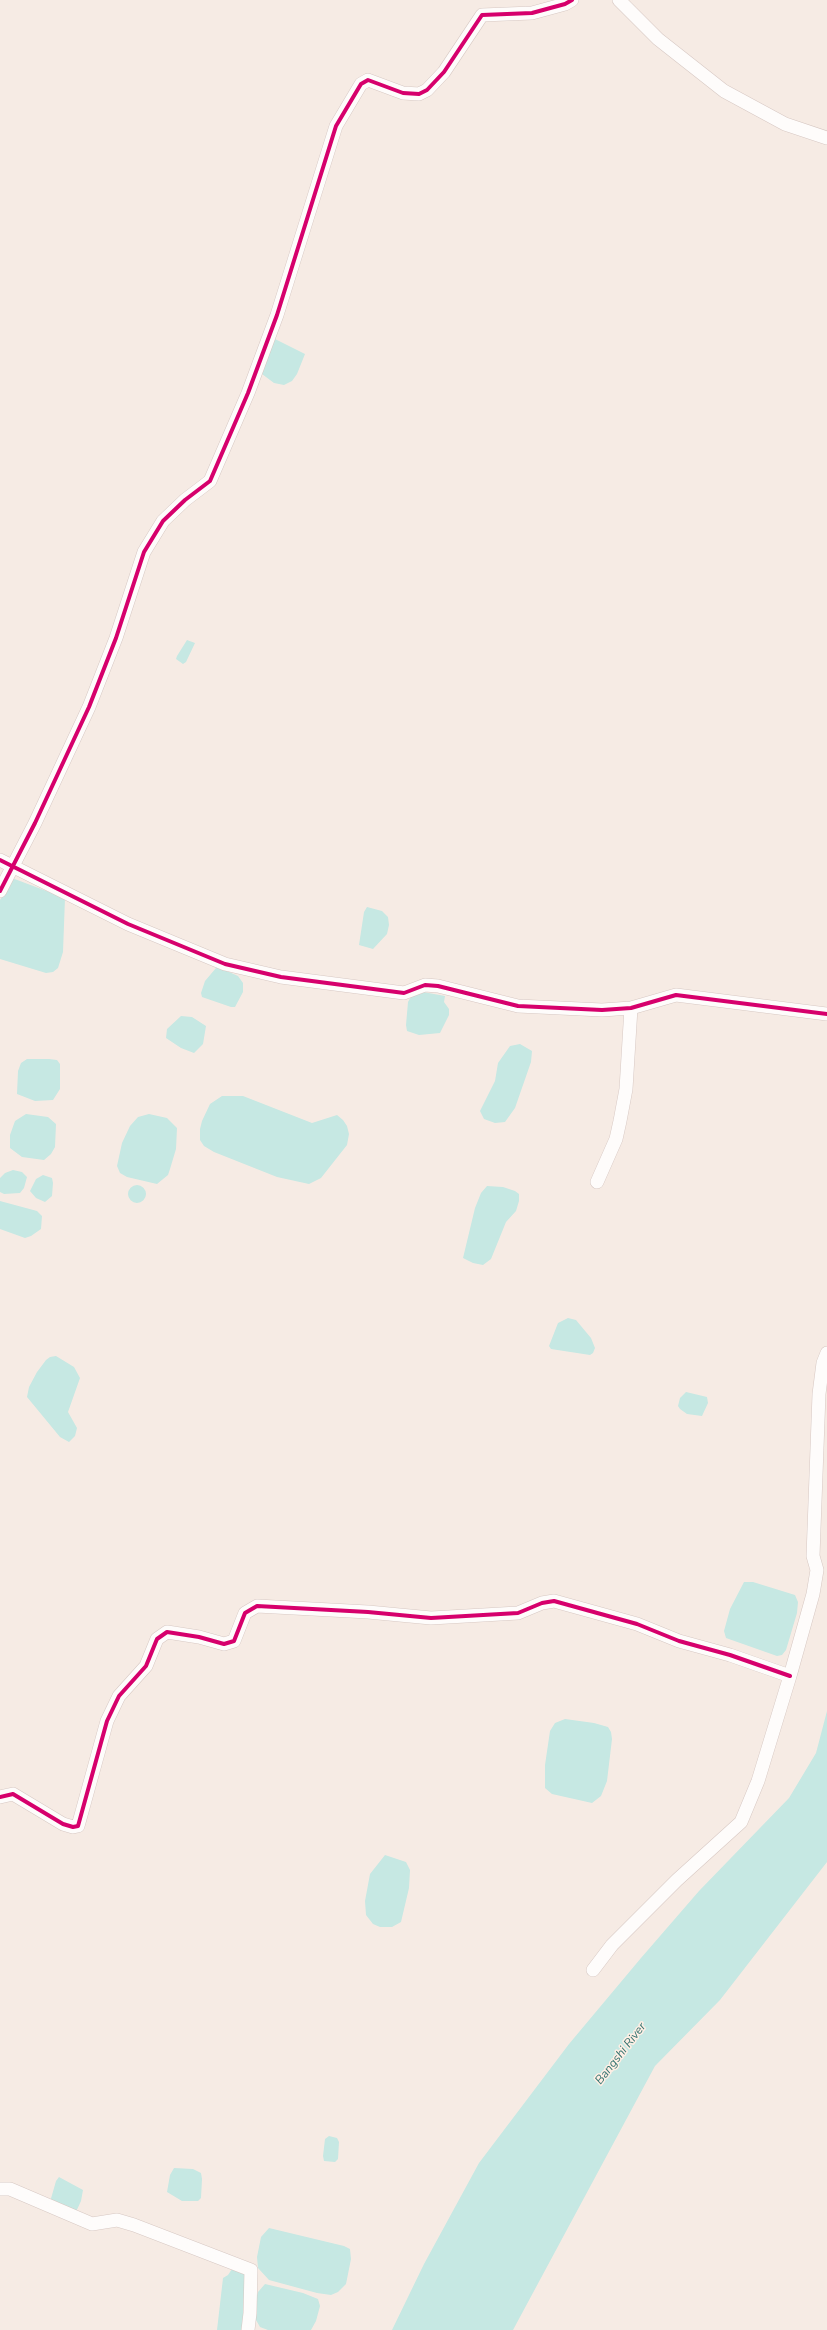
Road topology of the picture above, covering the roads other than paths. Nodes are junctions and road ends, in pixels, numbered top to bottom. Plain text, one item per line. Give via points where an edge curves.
1 (572, 0) edge
2 (619, 0) edge
3 (827, 138) edge
4 (6, 863) edge
5 (0, 891) edge
6 (631, 1008) junction
7 (827, 1014) edge
8 (597, 1182) dead end
9 (827, 1353) edge
10 (790, 1676) junction
11 (0, 1797) edge
12 (593, 1970) dead end
13 (0, 2189) edge
14 (248, 2330) edge

1 - 4 street via 532,13 482,15 444,72 427,90 418,94 403,93 368,80 361,84 336,126 277,315 248,393 210,481 163,521 144,552 116,638 89,707 35,823
2 - 3 street via 658,39 724,91 785,124
4 - 5 street
4 - 6 street via 128,924 225,964 281,977 404,992 425,985 438,986 518,1006 602,1010
6 - 7 street via 676,995
6 - 8 street via 626,1089 620,1121 616,1139
9 - 10 street via 823,1363 819,1394 813,1556 817,1570 813,1594
10 - 11 street via 679,1641 637,1624 554,1601 518,1613 432,1618 257,1606 245,1613 234,1641 224,1644 167,1632 157,1639 146,1666 119,1696 106,1721 78,1826 62,1824 13,1794
10 - 12 street via 758,1781 741,1822 666,1891 612,1945
13 - 14 street via 10,2189 92,2224 117,2220 134,2225 251,2270

